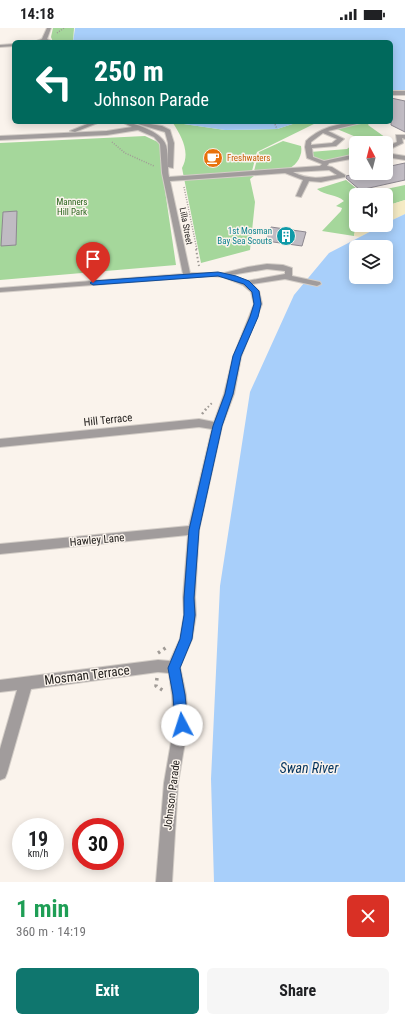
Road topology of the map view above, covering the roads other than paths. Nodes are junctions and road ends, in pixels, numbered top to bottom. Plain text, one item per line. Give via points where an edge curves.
1 (50, 28) edge
2 (48, 40) edge
3 (12, 45) edge
4 (0, 46) edge
5 (393, 93) edge
6 (405, 93) edge
7 (92, 124) edge
8 (331, 124) edge
9 (352, 124) edge
10 (137, 125) edge
11 (324, 130) junction
12 (391, 132) dead end
13 (52, 136) junction
14 (402, 136) edge
15 (0, 138) edge
16 (393, 146) edge
17 (308, 147) junction
18 (393, 156) edge
19 (349, 157) edge
20 (405, 158) edge
21 (324, 166) junction
22 (287, 171) junction
23 (168, 179) junction
24 (306, 180) junction
25 (299, 196) dead end
26 (224, 275) junction
27 (187, 276) junction
28 (286, 277) junction
29 (246, 282) junction
30 (317, 284) dead end
31 (0, 290) edge
32 (217, 426) junction
33 (0, 443) edge
34 (194, 530) junction
35 (0, 549) edge
36 (174, 668) junction
37 (26, 682) junction
38 (0, 686) edge
39 (0, 772) edge
40 (164, 882) edge

1 - 2 street
3 - 4 street
5 - 6 street
7 - 13 street
8 - 11 street
9 - 11 street
10 - 13 street via 107,133
10 - 23 street, Lilla Street via 156,136 163,144
10 - 23 street, Lilla Street via 162,128 169,133 172,167
11 - 17 street via 313,136 308,142
11 - 17 street via 341,139 334,145
12 - 14 street
13 - 15 street
14 - 16 street via 400,143
17 - 21 street via 310,158
18 - 20 street
19 - 21 street via 327,162
21 - 22 street
21 - 24 street via 343,176
22 - 23 street
22 - 24 street
23 - 27 street, Lilla Street
24 - 25 street
26 - 27 street
26 - 28 street via 242,269 281,266 289,270
26 - 29 street
27 - 31 street
28 - 29 street
28 - 30 street
29 - 32 street via 255,291 258,304 237,356 229,394
32 - 33 street, Hill Terrace via 199,423
32 - 34 street
34 - 35 street, Hawley Lane
34 - 36 street via 190,615 186,639
36 - 37 street, Mosman Terrace via 158,666
36 - 40 street, Johnson Parade via 182,725 171,783
37 - 38 street, Mosman Terrace
37 - 39 street

